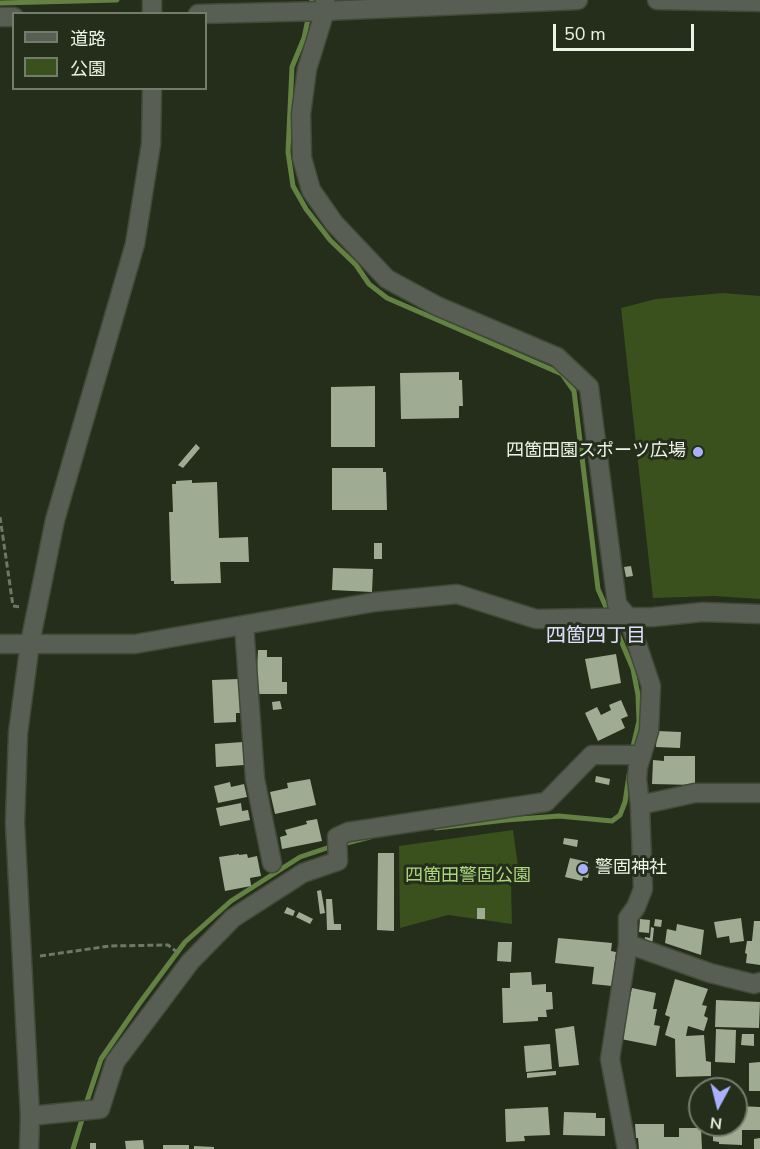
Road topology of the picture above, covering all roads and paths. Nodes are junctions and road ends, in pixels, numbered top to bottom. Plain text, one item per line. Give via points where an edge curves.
1 (578, 0) edge
2 (657, 0) edge
3 (760, 2) edge
4 (322, 8) edge
5 (207, 14) edge
6 (152, 90) edge
7 (0, 517) edge
8 (36, 612) junction
9 (760, 614) edge
10 (624, 617) junction
11 (244, 625) junction
12 (30, 643) junction
13 (0, 644) edge
14 (642, 755) junction
15 (760, 793) edge
16 (640, 805) junction
17 (272, 863) dead end
18 (628, 944) junction
19 (168, 945) dead end
20 (22, 960) junction
21 (760, 982) edge
22 (30, 1116) junction
23 (29, 1149) edge
24 (627, 1149) edge

1 - 4 street
2 - 3 street
4 - 5 street
4 - 10 street via 301,114 302,158 311,190 334,223 387,279 437,306 557,357 589,387 617,604
6 - 8 street via 151,144 135,244 55,520
7 - 8 path via 13,606
8 - 12 street
9 - 10 street via 703,612
10 - 11 street via 536,619 458,594 375,602
10 - 14 street via 651,686
11 - 12 street via 135,644
11 - 17 street via 255,779
12 - 13 street
12 - 20 street via 18,733 15,824
14 - 16 street via 637,779
14 - 22 street via 592,755 546,802 348,832 337,837 338,861 303,873 233,918 190,962 115,1062 100,1109
15 - 16 street via 695,793
16 - 18 street via 643,889 628,918
18 - 21 street via 710,974
18 - 24 street via 610,1059
19 - 20 path via 110,946
20 - 22 street
22 - 23 street

